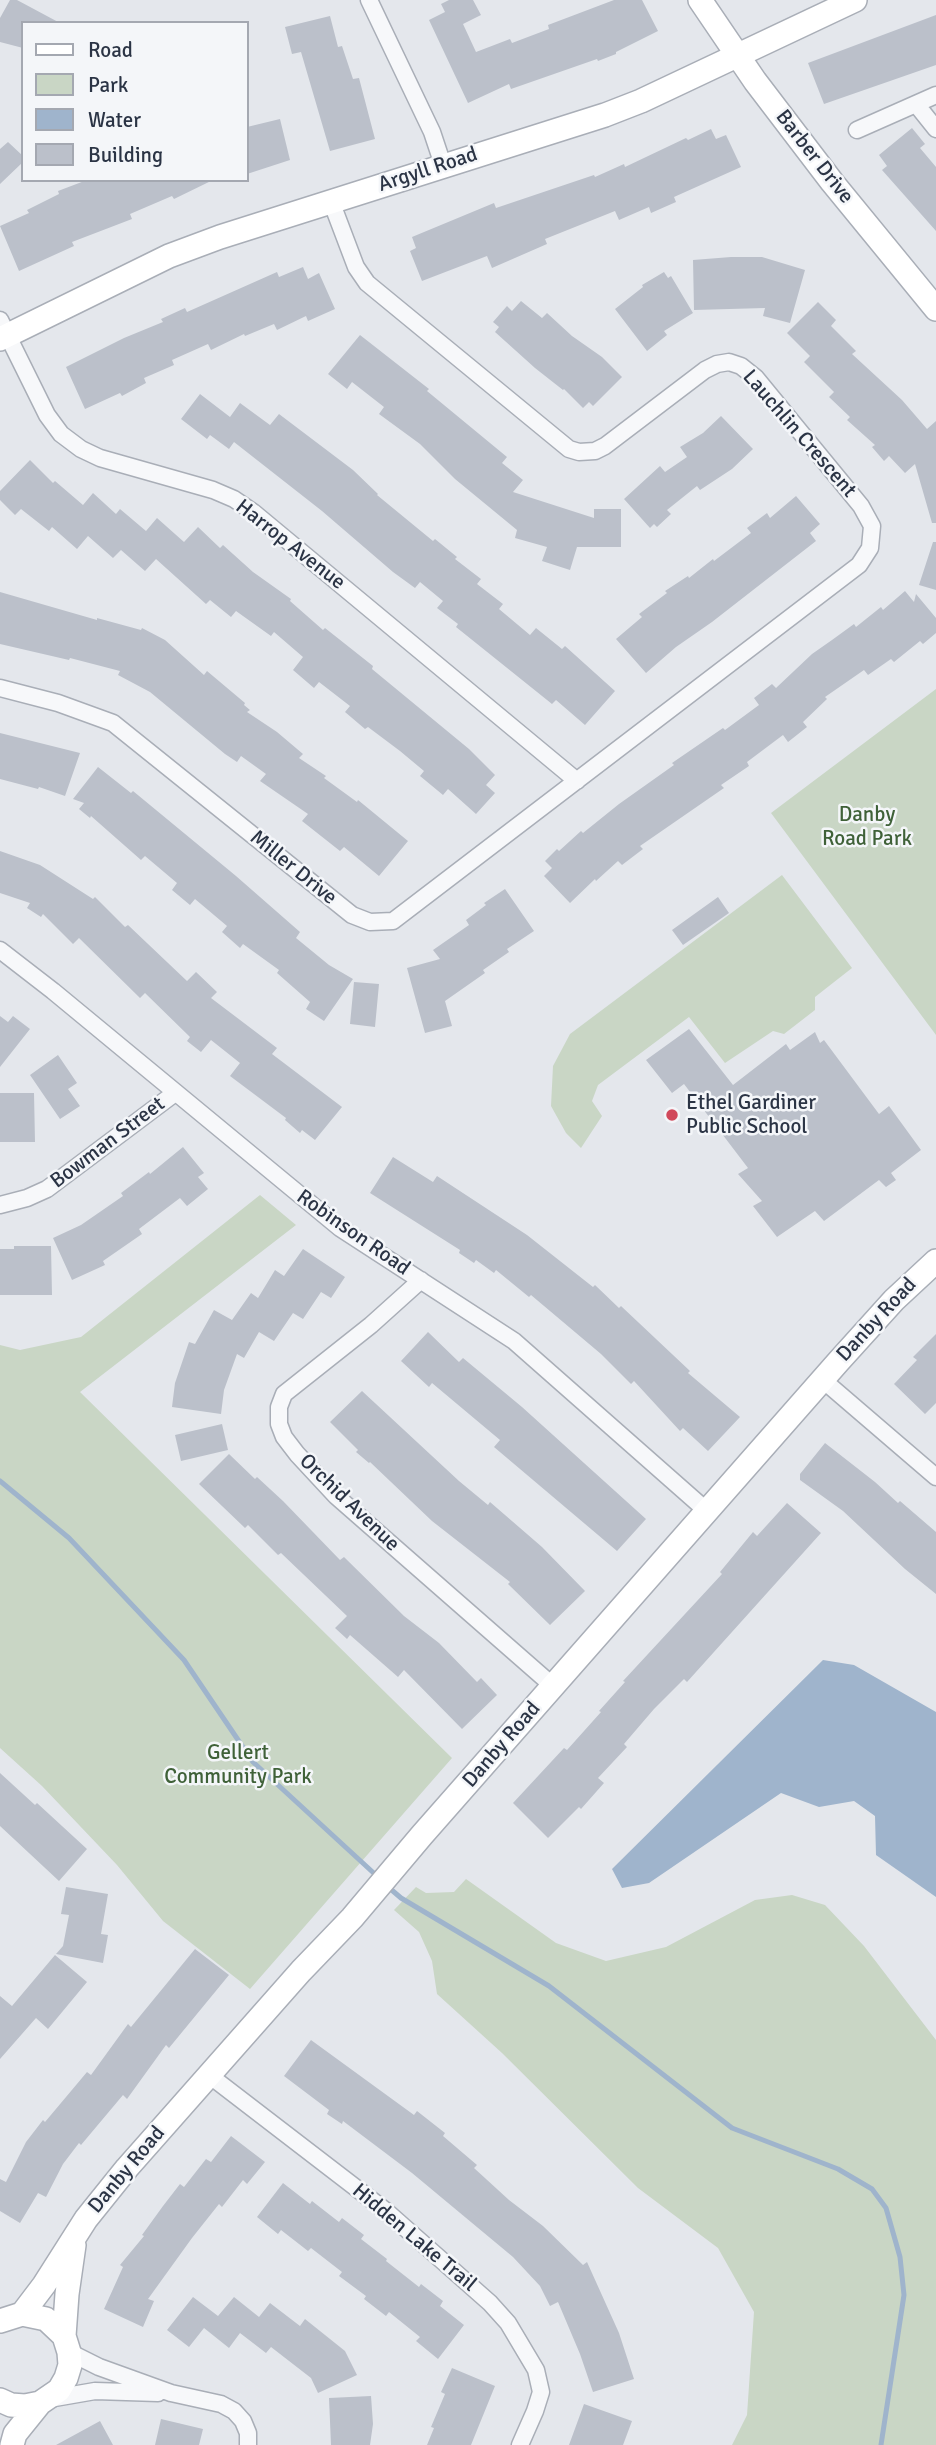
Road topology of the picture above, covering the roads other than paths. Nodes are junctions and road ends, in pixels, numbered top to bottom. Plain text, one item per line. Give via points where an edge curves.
1 (369, 0) edge
2 (700, 0) edge
3 (855, 0) edge
4 (738, 56) junction
5 (936, 95) edge
6 (916, 104) junction
7 (936, 129) edge
8 (857, 130) dead end
9 (443, 165) junction
10 (331, 201) junction
11 (936, 309) edge
12 (3, 332) edge
13 (0, 688) edge
14 (577, 781) junction
15 (0, 950) edge
16 (175, 1093) junction
17 (0, 1205) edge
18 (936, 1261) edge
19 (421, 1280) junction
20 (823, 1380) junction
21 (936, 1477) edge
22 (708, 1512) junction
23 (553, 1686) junction
24 (209, 2075) junction
25 (76, 2235) junction
26 (11, 2317) edge
27 (66, 2344) junction
28 (171, 2393) junction
29 (0, 2400) edge
30 (45, 2401) junction
31 (12, 2445) edge
32 (248, 2445) edge
33 (520, 2445) edge

1 - 9 street via 432,131
2 - 4 street, Barber Drive
3 - 4 street, Argyll Road
4 - 9 street, Argyll Road via 605,115
4 - 11 street, Barber Drive via 832,182
5 - 6 street
6 - 7 street
6 - 8 street
9 - 10 street, Argyll Road
10 - 12 street, Argyll Road via 169,256
10 - 14 street, Lauchlin Crescent via 356,267 367,283 561,444 579,452 595,451 705,370 729,362 756,378 861,506 872,526 870,548 859,565
12 - 14 street, Harrop Avenue via 47,415 81,449 234,499
13 - 14 street, Miller Drive via 113,723 352,915 370,922 393,921
15 - 16 street, Robinson Road
16 - 17 street, Bowman Street via 47,1189
16 - 19 street, Robinson Road via 340,1228
18 - 20 street, Danby Road via 894,1300
19 - 22 street, Robinson Road via 514,1341
19 - 23 street, Orchid Avenue via 284,1394 279,1424 297,1454 336,1496
20 - 21 street
20 - 22 street, Danby Road
22 - 23 street, Danby Road
23 - 24 street, Danby Road
24 - 25 street, Danby Road via 101,2198
24 - 33 street, Hidden Lake Trail via 386,2211 508,2323 536,2370 541,2392
25 - 26 street, Danby Road via 44,2285
25 - 27 street, Danby Road via 67,2294
26 - 27 street via 46,2319
27 - 28 street via 99,2367
27 - 30 street, Danby Road via 70,2365 66,2378
28 - 30 street via 95,2391
28 - 32 street via 234,2411 248,2433
29 - 30 street via 25,2406
30 - 31 street via 15,2434

